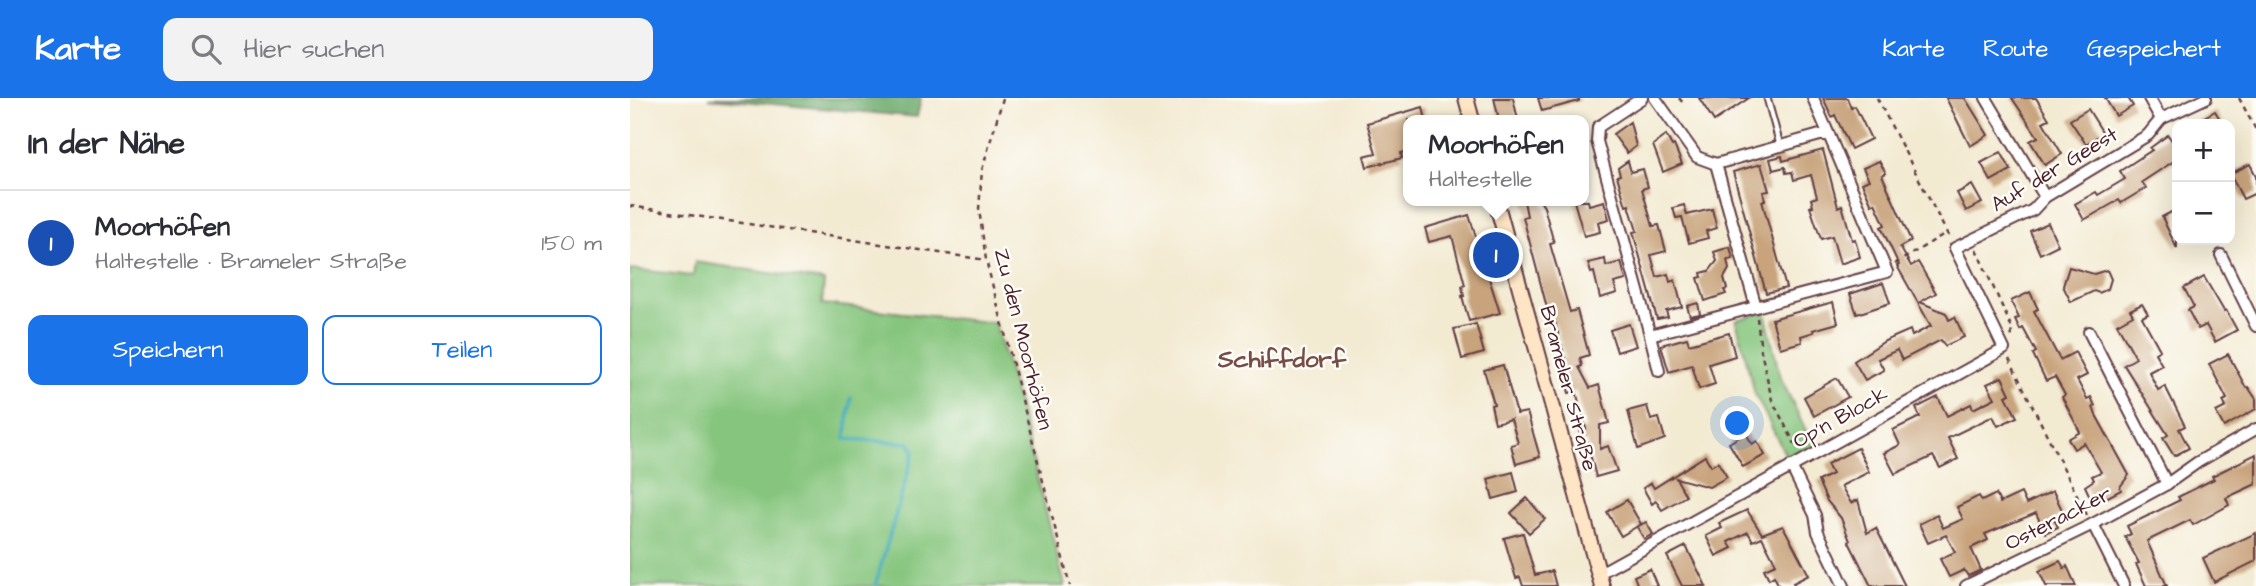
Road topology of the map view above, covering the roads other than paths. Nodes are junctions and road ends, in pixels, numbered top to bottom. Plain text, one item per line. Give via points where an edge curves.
1 (1465, 98) edge
2 (1642, 98) edge
3 (1655, 98) edge
4 (1767, 98) edge
5 (1813, 98) edge
6 (1986, 98) edge
7 (2149, 98) edge
8 (2206, 98) edge
9 (1470, 115) edge
10 (2161, 119) junction
11 (1829, 135) junction
12 (1780, 145) junction
13 (1716, 164) junction
14 (2045, 197) junction
15 (1497, 206) edge
16 (2221, 255) dead end
17 (1756, 307) junction
18 (2256, 326) edge
19 (2089, 332) dead end
20 (1650, 335) junction
21 (2004, 349) joint
22 (1660, 371) dead end
23 (2256, 429) edge
24 (1791, 466) junction
25 (2167, 484) junction
26 (2093, 524) junction
27 (1600, 580) edge
28 (1844, 586) edge
29 (1966, 586) edge
30 (2124, 586) edge

1 - 9 street
2 - 20 street via 1598,127 1597,141
3 - 13 street via 1697,157
4 - 12 lane
5 - 11 street
6 - 14 street
7 - 10 street
8 - 10 street, Auf der Geest
10 - 14 street, Auf der Geest via 2148,135
11 - 12 street
11 - 17 street via 1887,272
12 - 13 street
13 - 17 street
14 - 21 street, Auf der Geest via 2033,210 1955,248
15 - 27 street, Brameler Straße
16 - 18 street
17 - 20 street
19 - 25 street
20 - 22 street
21 - 24 street, Op'n Block
23 - 25 street, Osteracker
24 - 27 street, Op'n Block
24 - 28 street
25 - 26 street, Osteracker
26 - 29 street, Osteracker
26 - 30 street

